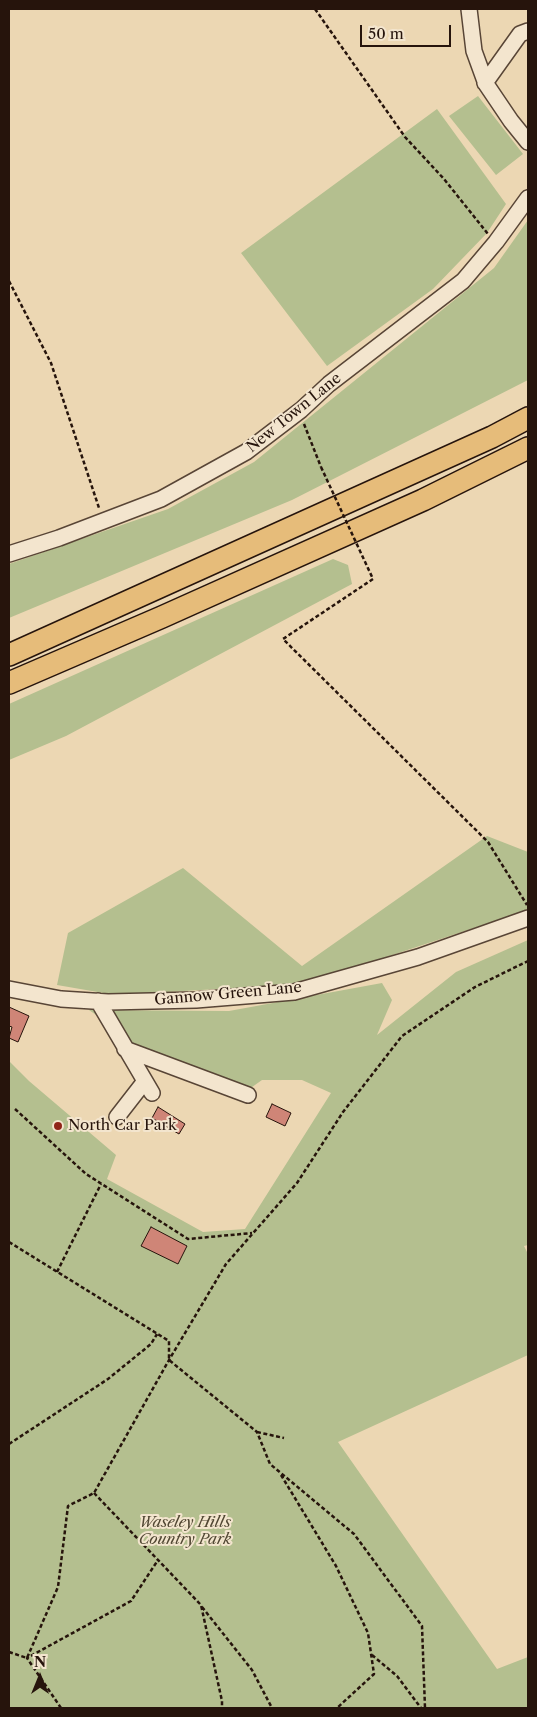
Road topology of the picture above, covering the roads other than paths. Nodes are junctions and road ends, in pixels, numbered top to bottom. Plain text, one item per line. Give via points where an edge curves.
1 (469, 9) edge
2 (528, 30) edge
3 (485, 83) junction
4 (528, 142) edge
5 (528, 198) edge
6 (528, 418) edge
7 (528, 448) edge
8 (9, 554) edge
9 (9, 655) edge
10 (9, 683) edge
11 (528, 918) edge
12 (9, 989) edge
13 (98, 1001) junction
14 (125, 1049) junction
15 (248, 1095) dead end
16 (117, 1117) dead end

1 - 3 street via 474,51
2 - 3 street via 520,34
3 - 4 street
5 - 8 street, New Town Lane via 463,281 238,456 161,500
6 - 9 highway
7 - 10 highway via 423,500
11 - 13 street, Gannow Green Lane via 418,957 294,992 196,1000
12 - 13 street, Gannow Green Lane via 61,999
13 - 14 street
14 - 15 street
14 - 16 street via 149,1087

